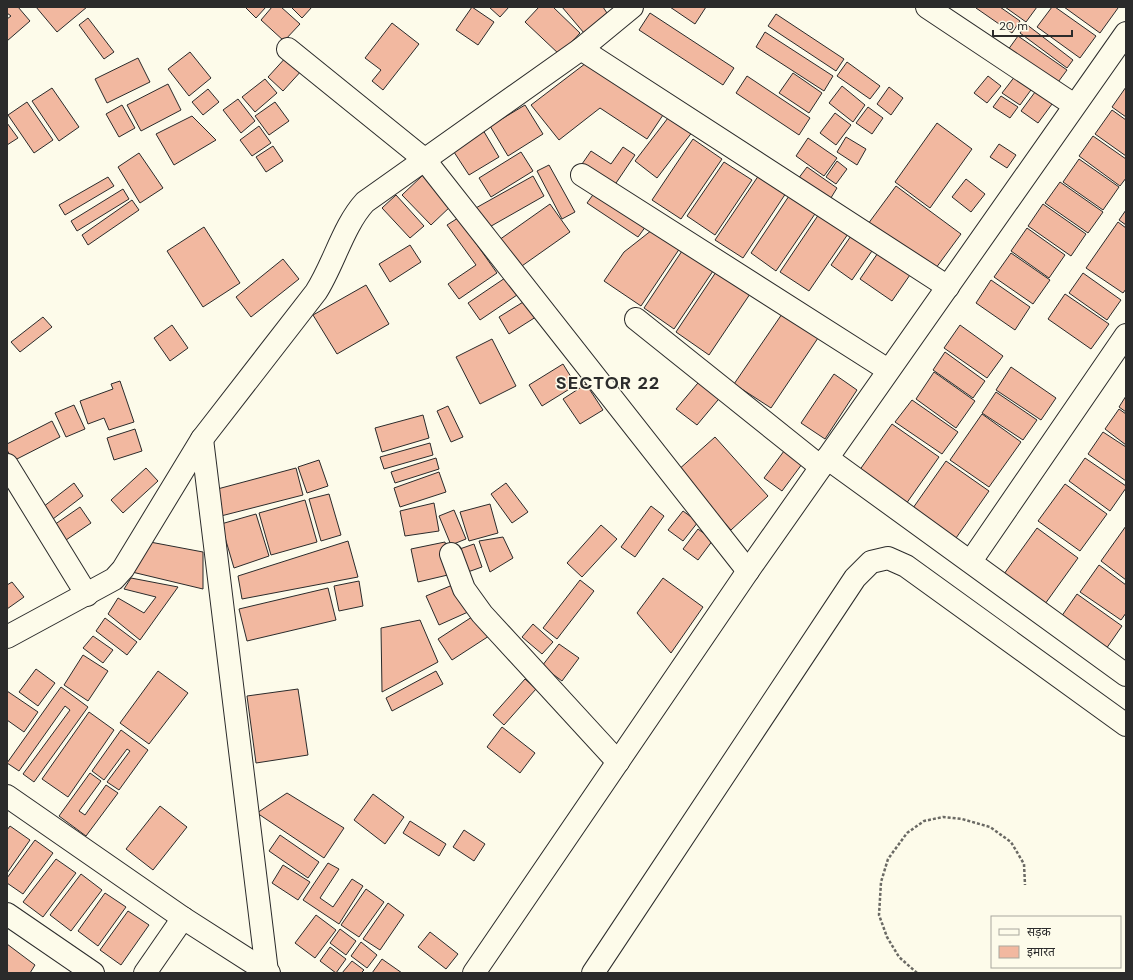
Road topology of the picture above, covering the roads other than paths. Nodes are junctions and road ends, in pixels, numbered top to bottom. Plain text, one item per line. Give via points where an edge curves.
1 (632, 7) edge
2 (927, 7) edge
3 (1126, 33) edge
4 (288, 49) dead end
5 (581, 49) junction
6 (1074, 105) junction
7 (424, 159) junction
8 (582, 175) dead end
9 (948, 287) junction
10 (636, 318) dead end
11 (1126, 335) edge
12 (888, 370) junction
13 (202, 439) junction
14 (824, 462) junction
15 (7, 465) edge
16 (451, 554) dead end
17 (971, 561) junction
18 (748, 571) junction
19 (87, 595) junction
20 (7, 636) edge
21 (1123, 665) edge
22 (1126, 725) edge
23 (618, 762) junction
24 (7, 796) edge
25 (7, 914) edge
26 (183, 918) junction
27 (268, 972) edge
28 (93, 973) edge
29 (145, 973) edge
30 (474, 973) edge
31 (593, 973) edge

1 - 5 street
2 - 6 street
3 - 6 street
4 - 7 street
5 - 7 street
5 - 9 street
6 - 9 street
7 - 13 street via 365,202 356,212 316,292
7 - 18 street
8 - 12 street
9 - 12 street
10 - 14 street
11 - 17 street
12 - 14 street
13 - 19 street via 123,569 114,579
13 - 27 street
14 - 17 street
14 - 18 street
15 - 19 street
16 - 23 street via 464,589 482,614
17 - 21 street
18 - 23 street
19 - 20 street
22 - 31 street via 906,566 888,558 871,562 855,578
23 - 30 street
24 - 26 street
25 - 28 street
26 - 27 street
26 - 29 street

